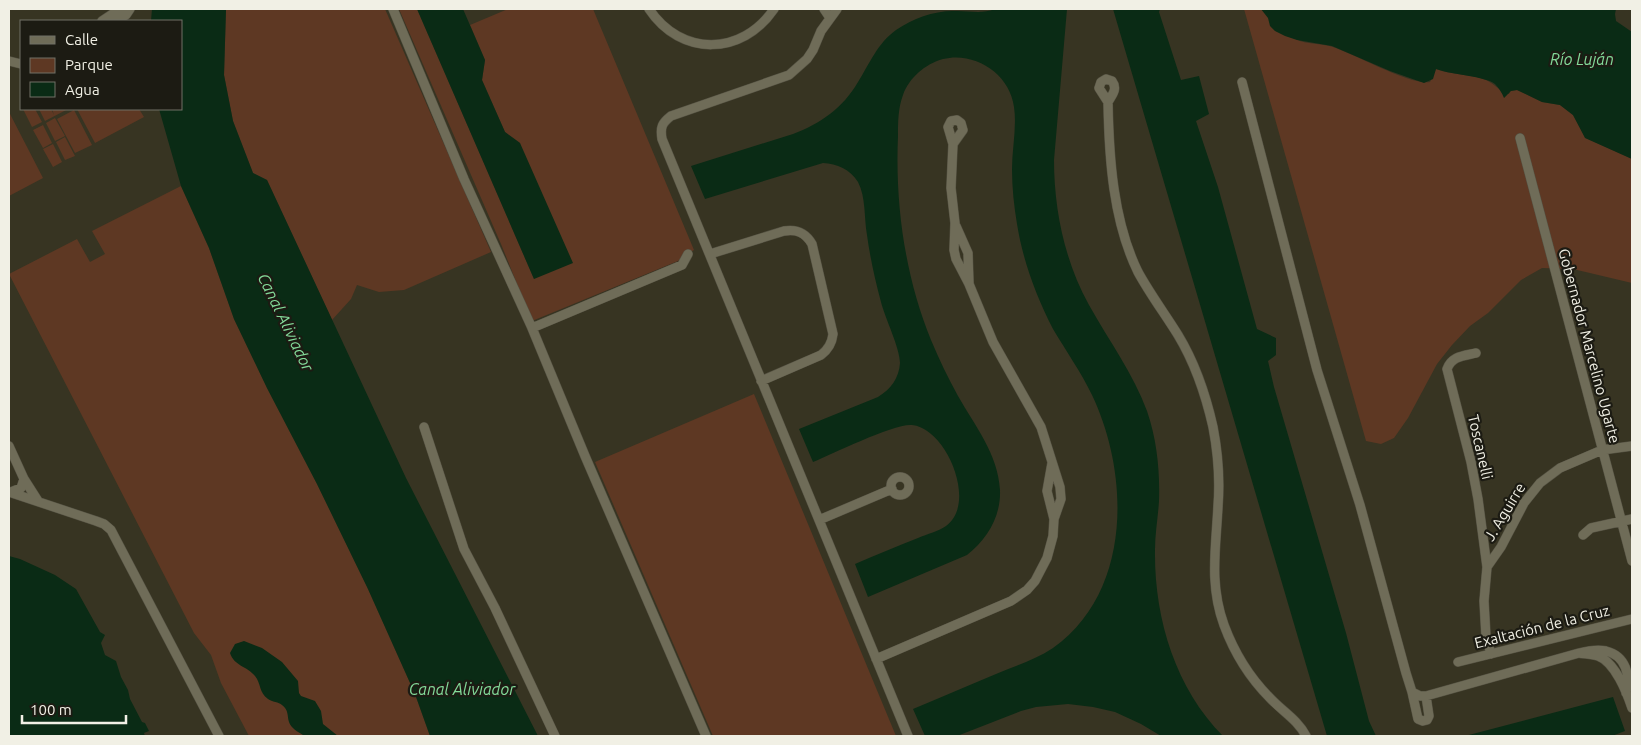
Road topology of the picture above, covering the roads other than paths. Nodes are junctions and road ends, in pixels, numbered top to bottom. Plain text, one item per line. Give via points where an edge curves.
1 (392, 9) edge
2 (649, 9) edge
3 (774, 9) edge
4 (824, 9) edge
5 (837, 9) edge
6 (126, 12) edge
7 (830, 18) junction
8 (105, 20) edge
9 (1242, 82) dead end
10 (1108, 102) dead end
11 (1520, 138) dead end
12 (953, 144) dead end
13 (955, 224) junction
14 (688, 254) dead end
15 (710, 254) junction
16 (969, 284) junction
17 (532, 328) junction
18 (1476, 353) dead end
19 (761, 381) junction
20 (424, 427) dead end
21 (9, 446) edge
22 (1632, 446) edge
23 (1602, 450) junction
24 (1052, 463) junction
25 (24, 479) junction
26 (892, 489) dead end
27 (10, 492) edge
28 (38, 502) junction
29 (1054, 519) junction
30 (1632, 519) edge
31 (819, 520) junction
32 (1622, 522) junction
33 (1583, 534) dead end
34 (1632, 561) edge
35 (1487, 567) junction
36 (1632, 619) edge
37 (1491, 654) junction
38 (876, 658) junction
39 (1458, 662) dead end
40 (1412, 692) junction
41 (1426, 696) junction
42 (1632, 708) edge
43 (219, 736) edge
44 (555, 736) edge
45 (706, 736) edge
46 (908, 736) edge
47 (1306, 736) edge

1 - 17 street
2 - 3 street via 671,31 690,42 708,45 746,36
4 - 7 street
5 - 7 street
6 - 8 street
7 - 15 street via 807,59 789,75 671,116 663,123 662,139
9 - 40 street via 1317,370 1360,505
10 - 47 street via 1116,201 1127,244 1145,284 1186,350 1202,388 1213,428 1219,483 1214,575 1224,625 1246,669
11 - 23 street, Gobernador Marcelino Ugarte
12 - 13 street via 951,188
13 - 16 street via 968,253
13 - 16 street via 956,259
14 - 17 street via 682,265
15 - 19 street
15 - 19 street via 792,230 804,234 812,244 832,342 821,355
16 - 24 street via 993,342 1041,427
17 - 45 street
18 - 35 street, Toscanelli via 1456,357 1447,369 1472,471
19 - 31 street
20 - 44 street via 464,549
21 - 25 street
22 - 23 street, J. Aguirre
23 - 32 street, Gobernador Marcelino Ugarte
23 - 35 street, J. Aguirre via 1560,468 1533,490
24 - 29 street via 1047,491
24 - 29 street via 1061,494
25 - 27 street via 21,488
25 - 28 street
26 - 31 street
27 - 28 street
28 - 43 street via 104,524 111,530
29 - 38 street via 1047,558 1035,581 1020,596
30 - 32 street
31 - 38 street
32 - 33 street via 1591,528
32 - 34 street, Gobernador Marcelino Ugarte
35 - 37 street, J. Aguirre via 1484,601 1486,637
36 - 37 street, Exaltación de la Cruz
37 - 39 street, Exaltación de la Cruz
38 - 46 street
40 - 41 street
40 - 41 street via 1418,719 1423,721 1429,716
41 - 42 street via 1593,650 1616,655 1622,662 1627,670 1629,682 1626,693

